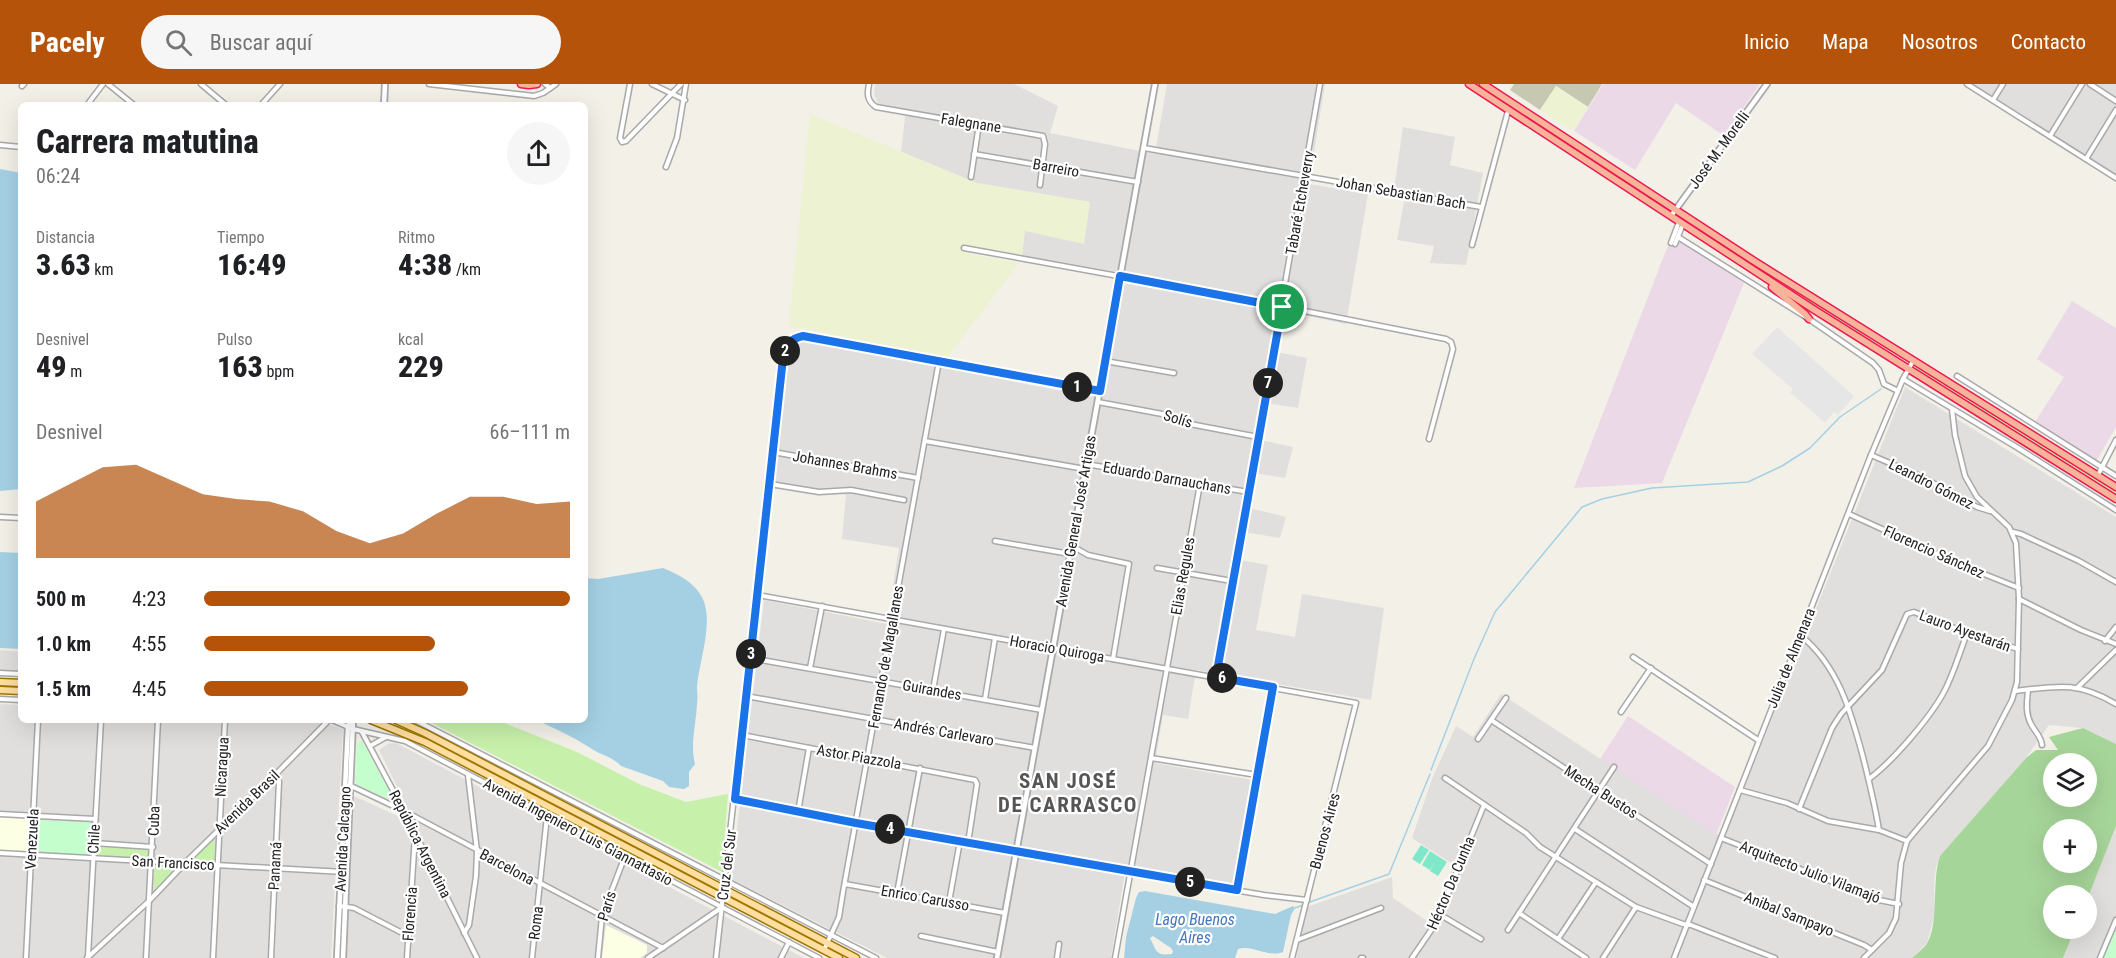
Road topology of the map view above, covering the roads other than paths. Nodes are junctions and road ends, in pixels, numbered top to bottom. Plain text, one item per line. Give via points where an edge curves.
1 (104, 84) edge
2 (108, 84) edge
3 (201, 84) edge
4 (280, 84) edge
5 (429, 84) edge
6 (521, 84) edge
7 (537, 84) edge
8 (545, 84) edge
9 (556, 84) edge
10 (630, 84) edge
11 (652, 84) edge
12 (681, 84) edge
13 (686, 84) edge
14 (869, 84) edge
15 (1155, 84) edge
16 (1320, 84) edge
17 (1469, 84) edge
18 (1483, 84) edge
19 (1767, 84) edge
20 (1967, 84) edge
21 (2003, 84) edge
22 (2082, 84) edge
23 (2090, 84) edge
24 (385, 85) edge
25 (550, 88) junction
26 (672, 94) junction
27 (685, 100) junction
28 (1993, 100) junction
29 (2116, 101) edge
30 (89, 102) edge
31 (130, 102) edge
32 (222, 102) edge
33 (264, 102) edge
34 (384, 102) edge
35 (1509, 110) junction
36 (2116, 110) edge
37 (979, 124) junction
38 (2050, 136) junction
39 (0, 145) edge
40 (18, 147) edge
41 (1144, 148) junction
42 (974, 154) junction
43 (2086, 159) junction
44 (1043, 166) junction
45 (666, 167) dead end
46 (971, 177) dead end
47 (1305, 177) junction
48 (2116, 178) edge
49 (1138, 182) junction
50 (1040, 184) dead end
51 (1481, 207) junction
52 (1675, 209) junction
53 (1671, 216) junction
54 (1681, 222) junction
55 (1678, 237) junction
56 (1472, 245) dead end
57 (964, 248) dead end
58 (1750, 269) junction
59 (1120, 276) junction
60 (1282, 307) junction
61 (1809, 319) junction
62 (1913, 360) junction
63 (1105, 361) junction
64 (939, 362) junction
65 (1908, 369) junction
66 (1174, 373) dead end
67 (1957, 376) dead end
68 (1903, 379) junction
69 (1100, 391) junction
70 (1898, 391) junction
71 (1098, 402) junction
72 (1952, 409) junction
73 (1258, 437) junction
74 (1429, 439) dead end
75 (2116, 440) edge
76 (925, 441) junction
77 (773, 452) junction
78 (1871, 455) junction
79 (1086, 466) junction
80 (2101, 467) junction
81 (2097, 476) junction
82 (2116, 476) edge
83 (918, 478) junction
84 (770, 484) junction
85 (1200, 484) junction
86 (2116, 487) edge
87 (1248, 492) junction
88 (2116, 499) edge
89 (903, 500) dead end
90 (2116, 510) edge
91 (1991, 511) junction
92 (1849, 514) junction
93 (0, 517) edge
94 (18, 518) edge
95 (2012, 532) junction
96 (995, 541) dead end
97 (1072, 546) junction
98 (1070, 554) junction
99 (1157, 568) dead end
100 (1183, 573) junction
101 (1232, 581) junction
102 (2116, 582) edge
103 (2019, 589) junction
104 (758, 595) junction
105 (2019, 599) junction
106 (822, 606) junction
107 (893, 619) junction
108 (2116, 627) edge
109 (944, 628) junction
110 (1967, 633) junction
111 (1800, 635) junction
112 (995, 638) junction
113 (2105, 641) junction
114 (2116, 644) edge
115 (1054, 648) junction
116 (2018, 650) junction
117 (2116, 650) edge
118 (1633, 657) dead end
119 (750, 658) junction
120 (1113, 659) junction
121 (810, 668) junction
122 (1167, 668) junction
123 (1651, 668) junction
124 (0, 673) edge
125 (18, 674) edge
126 (1216, 677) junction
127 (881, 681) junction
128 (0, 682) edge
129 (18, 683) edge
130 (1273, 687) junction
131 (2078, 687) junction
132 (0, 690) edge
133 (933, 690) junction
134 (2028, 690) junction
135 (2015, 691) junction
136 (18, 692) edge
137 (746, 696) junction
138 (1506, 698) dead end
139 (0, 699) edge
140 (985, 699) junction
141 (18, 700) edge
142 (1356, 703) joint
143 (2116, 704) edge
144 (1849, 706) junction
145 (1042, 710) junction
146 (1622, 712) dead end
147 (875, 719) junction
148 (1491, 720) junction
149 (38, 723) edge
150 (101, 723) edge
151 (158, 723) edge
152 (225, 723) edge
153 (327, 723) edge
154 (338, 723) edge
155 (352, 723) edge
156 (378, 723) edge
157 (403, 723) edge
158 (421, 723) edge
159 (351, 728) junction
160 (362, 732) junction
161 (742, 735) junction
162 (387, 737) junction
163 (1478, 739) dead end
164 (1758, 740) junction
165 (2042, 745) dead end
166 (370, 746) junction
167 (809, 748) junction
168 (1036, 748) junction
169 (867, 758) junction
170 (1151, 759) junction
171 (1614, 767) dead end
172 (920, 768) junction
173 (277, 773) junction
174 (468, 774) junction
175 (1257, 775) junction
176 (1445, 778) dead end
177 (1869, 779) junction
178 (348, 785) junction
179 (1739, 790) junction
180 (1600, 791) junction
181 (735, 799) junction
182 (1484, 805) junction
183 (1799, 809) junction
184 (404, 811) junction
185 (798, 812) junction
186 (0, 814) edge
187 (33, 816) junction
188 (547, 816) junction
189 (95, 819) junction
190 (856, 823) junction
191 (1575, 828) junction
192 (219, 829) junction
193 (1879, 830) junction
194 (908, 832) junction
195 (415, 835) junction
196 (1721, 838) junction
197 (960, 841) junction
198 (1907, 841) junction
199 (94, 843) junction
200 (968, 843) junction
201 (153, 847) junction
202 (477, 851) junction
203 (1017, 851) junction
204 (0, 853) edge
205 (31, 855) junction
206 (625, 856) junction
207 (1556, 857) junction
208 (93, 859) junction
209 (152, 862) junction
210 (185, 863) junction
211 (1711, 864) junction
212 (217, 865) junction
213 (275, 867) junction
214 (1130, 871) junction
215 (344, 872) junction
216 (725, 879) junction
217 (1704, 880) junction
218 (1596, 882) junction
219 (541, 884) junction
220 (845, 884) junction
221 (724, 889) junction
222 (1237, 890) junction
223 (897, 893) junction
224 (723, 897) junction
225 (149, 901) junction
226 (949, 902) junction
227 (1306, 902) junction
228 (1899, 904) junction
229 (342, 906) junction
230 (722, 907) junction
231 (1635, 907) junction
232 (1694, 907) junction
233 (1381, 908) dead end
234 (1005, 913) junction
235 (1519, 913) junction
236 (1439, 914) junction
237 (602, 916) junction
238 (2116, 920) edge
239 (1687, 925) junction
240 (1508, 930) dead end
241 (465, 933) junction
242 (832, 935) junction
243 (408, 936) junction
244 (921, 936) dead end
245 (1481, 939) dead end
246 (1557, 939) junction
247 (1297, 940) junction
248 (789, 942) junction
249 (827, 943) junction
250 (1059, 944) dead end
251 (663, 948) junction
252 (857, 949) junction
253 (824, 950) junction
254 (1872, 950) junction
255 (998, 952) junction
256 (26, 958) edge
257 (87, 958) edge
258 (146, 958) edge
259 (213, 958) edge
260 (271, 958) edge
261 (337, 958) edge
262 (343, 958) edge
263 (407, 958) edge
264 (477, 958) edge
265 (532, 958) edge
266 (598, 958) edge
267 (650, 958) edge
268 (716, 958) edge
269 (781, 958) edge
270 (819, 958) edge
271 (839, 958) edge
272 (857, 958) edge
273 (876, 958) edge
274 (997, 958) edge
275 (1057, 958) edge
276 (1115, 958) edge
277 (1292, 958) edge
278 (1412, 958) edge
279 (1586, 958) edge
280 (1603, 958) edge
281 (1674, 958) edge
282 (1775, 958) edge
283 (1864, 958) edge
284 (2100, 958) edge

1 - 30 street
2 - 31 street
3 - 32 street
4 - 33 street
5 - 25 street via 534,96
6 - 7 highway
8 - 25 street
9 - 25 street
10 - 26 street via 622,141
11 - 26 street
12 - 26 street
13 - 27 street
14 - 37 street, Falegnane via 870,104 876,107
15 - 41 street, Avenida General José Artigas
16 - 47 street, Tabaré Etcheverry
17 - 35 highway
18 - 52 highway
19 - 52 street, José M. Morelli
20 - 28 street
21 - 28 street
22 - 38 street
23 - 29 street
24 - 34 street
26 - 27 street
27 - 45 street
28 - 38 street
35 - 51 street
35 - 53 highway
36 - 43 street
37 - 42 street
37 - 44 street, Falegnane via 1043,136
38 - 43 street
39 - 40 street
41 - 47 street, Johan Sebastian Bach
41 - 49 street, Avenida General José Artigas
42 - 44 street, Barreiro
42 - 46 street
43 - 48 street
44 - 49 street, Barreiro
44 - 50 street, Falegnane
47 - 51 street, Johan Sebastian Bach
47 - 60 street, Tabaré Etcheverry
49 - 59 street, Avenida General José Artigas
51 - 56 street
52 - 53 street, José M. Morelli
52 - 62 highway
53 - 54 highway
54 - 55 street
54 - 55 street via 1673,244
54 - 58 highway
55 - 61 street
57 - 59 street
58 - 61 highway
58 - 65 highway
59 - 60 street
59 - 63 street, Avenida General José Artigas
60 - 73 street, Tabaré Etcheverry
60 - 74 street via 1452,342
61 - 70 street via 1873,363 1884,384
62 - 65 street, Julia de Almenara
62 - 81 highway
63 - 66 street
63 - 69 street, Avenida General José Artigas
64 - 69 street
64 - 76 street, Fernando de Magallanes
64 - 77 street, Cruz del Sur via 803,336 795,338 788,343 783,358
65 - 68 street, Julia de Almenara
65 - 88 highway
67 - 80 street
68 - 70 street, Julia de Almenara
68 - 72 street
69 - 71 street, Avenida General José Artigas
70 - 78 street, Julia de Almenara
71 - 73 street, Solís
71 - 79 street, Avenida General José Artigas
72 - 90 street
72 - 91 street via 1965,476
73 - 87 street, Tabaré Etcheverry
75 - 80 street
76 - 79 street, Eduardo Darnauchans
76 - 83 street, Fernando de Magallanes
77 - 83 street, Johannes Brahms
77 - 84 street, Cruz del Sur
78 - 91 street, Leandro Gómez
78 - 92 street, Julia de Almenara
79 - 85 street, Eduardo Darnauchans
79 - 97 street, Avenida General José Artigas
80 - 81 street
80 - 82 street
81 - 86 highway
83 - 107 street, Fernando de Magallanes
84 - 89 street via 819,492 851,490
84 - 104 street, Cruz del Sur
85 - 87 street, Eduardo Darnauchans
85 - 100 street, Elias Regules
87 - 101 street, Tabaré Etcheverry
91 - 95 street
92 - 103 street, Florencio Sánchez
92 - 111 street, Julia de Almenara
93 - 94 street
95 - 102 street
95 - 103 street
96 - 98 street
97 - 98 street, Avenida General José Artigas
97 - 120 street via 1088,555 1129,564
98 - 115 street, Avenida General José Artigas
99 - 100 street
100 - 101 street
100 - 122 street, Elias Regules
101 - 126 street, Tabaré Etcheverry
103 - 105 street
104 - 106 street, Horacio Quiroga
104 - 119 street, Cruz del Sur
105 - 113 street
105 - 116 street
106 - 107 street, Horacio Quiroga
106 - 121 street
107 - 109 street, Horacio Quiroga
107 - 127 street, Fernando de Magallanes
108 - 113 street
109 - 112 street, Horacio Quiroga
109 - 133 street
110 - 116 street, Lauro Ayestarán
110 - 144 street, Lauro Ayestarán via 1911,612 1905,617 1882,670
110 - 177 street via 1945,690 1934,707
111 - 144 street via 1823,660
111 - 164 street, Julia de Almenara
112 - 115 street, Horacio Quiroga
112 - 140 street
113 - 114 street
115 - 120 street, Horacio Quiroga
115 - 145 street, Avenida General José Artigas
116 - 135 street
117 - 131 street
118 - 123 street
119 - 121 street, Guirandes
119 - 137 street, Cruz del Sur
120 - 122 street, Horacio Quiroga
121 - 127 street, Guirandes
122 - 126 street, Horacio Quiroga
122 - 170 street, Elias Regules
123 - 146 street
123 - 164 street
124 - 125 street
126 - 130 street, Horacio Quiroga
127 - 133 street, Guirandes
127 - 147 street, Fernando de Magallanes
128 - 129 main road
130 - 142 street, Horacio Quiroga
130 - 175 street
131 - 134 street
131 - 143 street
132 - 136 main road
133 - 140 street, Guirandes
134 - 135 street
134 - 165 street via 2027,715
135 - 198 street via 1988,746
137 - 147 street, Andrés Carlevaro
137 - 161 street, Cruz del Sur
138 - 148 street
139 - 141 street
140 - 145 street, Guirandes
142 - 227 street, Buenos Aires
144 - 177 street
144 - 183 street via 1828,736
145 - 168 street, Avenida General José Artigas
147 - 168 street, Andrés Carlevaro
147 - 169 street, Fernando de Magallanes
148 - 163 street
148 - 180 street, Mecha Bustos
149 - 187 street, Venezuela
150 - 189 street, Chile
151 - 201 street, Cuba
152 - 192 street, Nicaragua
153 - 173 street, Avenida Brasil
154 - 159 street, Avenida Ingeniero Luis Giannattasio
155 - 159 street, Avenida Calcagno
156 - 224 main road, Avenida Ingeniero Luis Giannattasio via 425,742
157 - 221 main road, Avenida Ingeniero Luis Giannattasio
158 - 216 street, Avenida Ingeniero Luis Giannattasio
159 - 160 street, Avenida Ingeniero Luis Giannattasio
159 - 178 street, Avenida Calcagno
160 - 162 street, Avenida Ingeniero Luis Giannattasio
160 - 166 street, República Argentina
161 - 167 street, Astor Piazzola
161 - 181 street, Cruz del Sur
162 - 166 street
162 - 174 street, Avenida Ingeniero Luis Giannattasio via 405,741
164 - 179 street, Julia de Almenara
166 - 184 street, República Argentina
167 - 169 street, Astor Piazzola
167 - 185 street
168 - 203 street, Avenida General José Artigas
169 - 172 street, Astor Piazzola
169 - 190 street, Fernando de Magallanes
170 - 175 street
170 - 214 street, Elias Regules
171 - 180 street
172 - 194 street
172 - 200 street, Astor Piazzola via 975,780
173 - 192 street, Avenida Brasil
173 - 213 street, Panamá
174 - 188 street, Avenida Ingeniero Luis Giannattasio
174 - 202 street
175 - 222 street
176 - 182 street
177 - 193 street
178 - 184 street, Barcelona
178 - 215 street, Avenida Calcagno
179 - 183 street
179 - 196 street, Julia de Almenara
180 - 191 street
180 - 211 street, Mecha Bustos
181 - 185 street
181 - 216 street, Cruz del Sur
182 - 207 street
182 - 236 street, Héctor Da Cunha
183 - 193 street via 1828,821
184 - 195 street, República Argentina
184 - 202 street, Barcelona
185 - 190 street
186 - 187 street
187 - 189 street
187 - 205 street, Venezuela
188 - 206 street, Avenida Ingeniero Luis Giannattasio
188 - 219 street, Roma
189 - 199 street, Chile
190 - 194 street
190 - 220 street, Fernando de Magallanes
191 - 207 street
191 - 232 street
192 - 210 street, Avenida Brasil
192 - 212 street, Nicaragua
193 - 198 street
194 - 197 street
194 - 223 street
195 - 241 street, República Argentina
195 - 243 street, Florencia
196 - 211 street, Julia de Almenara
196 - 228 street, Arquitecto Julio Vilamajó via 1879,900
197 - 200 street
197 - 226 street
198 - 228 street via 1901,862
199 - 201 street, San Francisco
199 - 208 street, Chile
200 - 203 street
201 - 209 street, Cuba
202 - 219 street, Barcelona
202 - 241 street
203 - 214 street
203 - 234 street, Avenida General José Artigas
204 - 205 street, San Francisco
205 - 208 street, San Francisco
205 - 256 street, Venezuela
206 - 230 street, Avenida Ingeniero Luis Giannattasio
206 - 237 street, París
207 - 218 street
207 - 235 street
208 - 209 street, San Francisco
208 - 257 street, Chile
209 - 210 street, San Francisco
209 - 225 street, Cuba
210 - 212 street, San Francisco
210 - 225 street, Avenida Brasil
211 - 217 street, Julia de Almenara
212 - 213 street, San Francisco
212 - 259 street, Nicaragua
213 - 215 street, San Francisco
213 - 260 street, Panamá
214 - 222 street
214 - 276 street, Elias Regules
215 - 229 street, Avenida Calcagno
216 - 221 street, Cruz del Sur
216 - 242 street, Avenida Ingeniero Luis Giannattasio
217 - 232 street, Julia de Almenara
217 - 254 street, Anibal Sampayo
218 - 231 street
218 - 246 street
219 - 237 street, Barcelona
219 - 265 street, Roma
220 - 223 street, Enrico Carusso
220 - 242 street, Fernando de Magallanes
221 - 224 street, Cruz del Sur
221 - 249 main road, Avenida Ingeniero Luis Giannattasio
222 - 227 street
223 - 226 street, Enrico Carusso
224 - 230 street, Cruz del Sur
224 - 253 main road, Avenida Ingeniero Luis Giannattasio
225 - 257 street, Avenida Brasil
225 - 258 street, Cuba
226 - 234 street, Enrico Carusso
227 - 247 street, Buenos Aires
228 - 254 street via 1892,929
229 - 243 street via 354,908
229 - 261 street, Avenida Calcagno
229 - 262 street, Avenida Calcagno
230 - 248 street, Avenida Ingeniero Luis Giannattasio
230 - 251 street
230 - 268 street, Cruz del Sur
231 - 239 street
231 - 280 street
232 - 239 street, Julia de Almenara
233 - 247 street
234 - 255 street, Avenida General José Artigas
235 - 240 street
235 - 246 street
236 - 245 street
236 - 278 street, Héctor Da Cunha
237 - 251 street, Barcelona
237 - 266 street, París
238 - 284 street
239 - 281 street, Julia de Almenara
239 - 282 street
241 - 264 street, República Argentina
242 - 249 street, Fernando de Magallanes
242 - 252 street, Avenida Ingeniero Luis Giannattasio
243 - 263 street, Florencia
244 - 255 street
246 - 279 street
247 - 277 street, Buenos Aires
248 - 269 street
248 - 270 street, Avenida Ingeniero Luis Giannattasio
249 - 253 street, Fernando de Magallanes
249 - 272 main road, Avenida Ingeniero Luis Giannattasio
250 - 275 street
251 - 267 street
252 - 272 street
252 - 273 street, Avenida Ingeniero Luis Giannattasio
253 - 271 main road, Avenida Ingeniero Luis Giannattasio
254 - 283 street
255 - 274 street, Avenida General José Artigas

